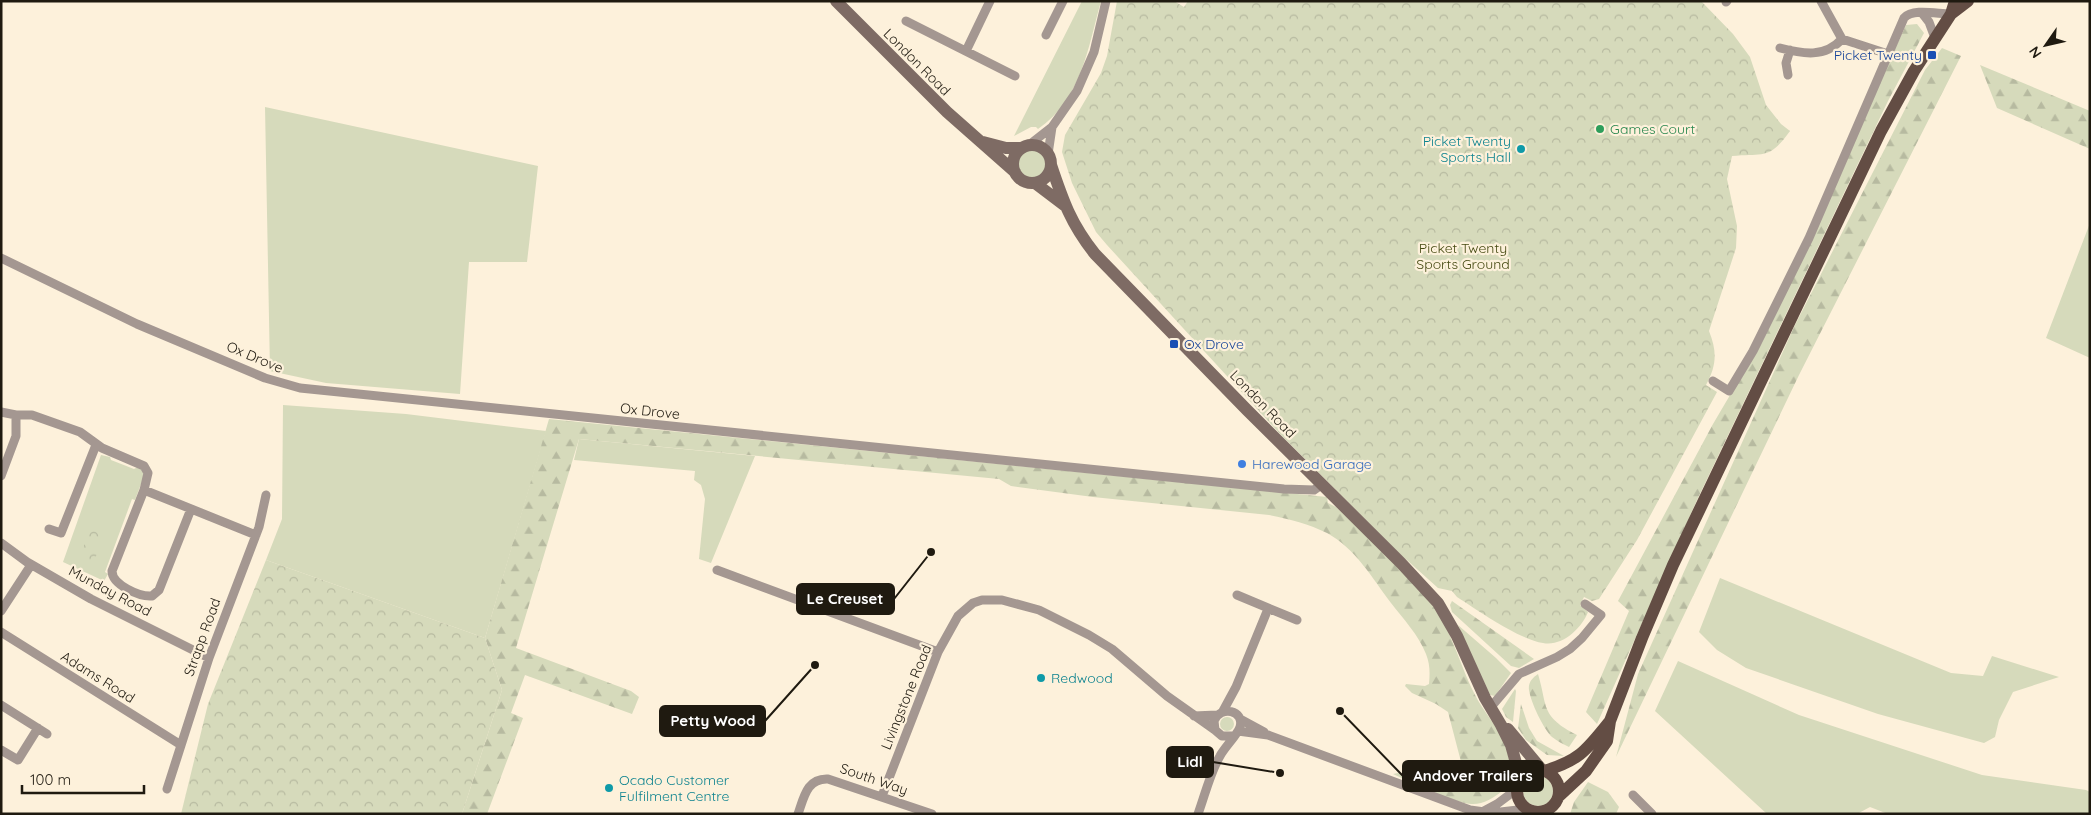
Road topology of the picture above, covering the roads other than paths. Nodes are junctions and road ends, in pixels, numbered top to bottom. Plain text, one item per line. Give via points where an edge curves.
1 (836, 1) edge
2 (990, 1) edge
3 (1063, 1) edge
4 (1106, 1) edge
5 (1821, 1) edge
6 (1955, 1) edge
7 (1968, 1) edge
8 (1919, 9) edge
9 (1951, 14) junction
10 (906, 21) dead end
11 (1046, 35) dead end
12 (1935, 38) junction
13 (1842, 39) junction
14 (966, 51) junction
15 (1888, 54) junction
16 (1788, 75) dead end
17 (1015, 76) dead end
18 (1052, 127) junction
19 (980, 141) junction
20 (1026, 147) junction
21 (1049, 159) junction
22 (1015, 172) junction
23 (1035, 183) junction
24 (1064, 205) junction
25 (1, 258) edge
26 (1713, 381) dead end
27 (1, 412) edge
28 (16, 415) junction
29 (96, 445) junction
30 (1, 476) edge
31 (1322, 485) junction
32 (144, 490) junction
33 (266, 495) dead end
34 (191, 509) junction
35 (50, 529) dead end
36 (256, 534) junction
37 (1, 543) edge
38 (31, 564) junction
39 (716, 570) dead end
40 (1236, 595) dead end
41 (1585, 604) dead end
42 (1268, 609) junction
43 (1, 611) edge
44 (1297, 620) dead end
45 (1, 632) edge
46 (938, 652) junction
47 (209, 658) junction
48 (1236, 687) junction
49 (1, 705) edge
50 (1490, 708) junction
51 (1220, 713) junction
52 (1194, 716) junction
53 (1237, 716) junction
54 (1610, 721) junction
55 (1501, 725) junction
56 (38, 728) junction
57 (1217, 733) junction
58 (47, 734) dead end
59 (1236, 734) junction
60 (1268, 735) junction
61 (181, 745) junction
62 (1, 750) edge
63 (1220, 755) junction
64 (1543, 771) junction
65 (1518, 786) junction
66 (167, 790) dead end
67 (1633, 795) dead end
68 (882, 796) junction
69 (1557, 798) junction
70 (1530, 811) edge
71 (1483, 812) junction
72 (1202, 813) edge
73 (798, 814) edge
74 (932, 814) edge
75 (1556, 814) edge
76 (1652, 814) edge

1 - 19 main road, London Road
2 - 14 street
3 - 11 street
4 - 18 street via 1088,70
5 - 13 street
6 - 9 main road
7 - 9 main road
8 - 9 street
8 - 12 street
8 - 15 street via 1904,18
9 - 12 main road
10 - 14 street
12 - 54 main road via 1881,131 1691,528 1651,616
13 - 15 street
13 - 16 street via 1832,48 1820,52 1785,49
14 - 17 street
15 - 26 street via 1809,238 1753,351 1730,391
18 - 20 street
18 - 21 street
19 - 20 main road via 1006,148
19 - 22 main road, London Road
20 - 21 main road via 1040,147
20 - 22 main road via 1015,156
21 - 23 main road via 1046,177
21 - 24 main road, London Road
22 - 23 main road, London Road via 1023,181
23 - 24 main road, London Road
24 - 31 main road, London Road via 1095,254
25 - 31 street, Ox Drove via 137,324 264,378 300,388 1284,489 1314,490
27 - 28 street
28 - 29 street via 32,415 66,427 84,434
28 - 30 street via 16,436
29 - 32 street via 144,466 148,473
29 - 35 street via 61,533
31 - 50 main road, London Road via 1441,607 1458,636
32 - 34 street
32 - 34 street via 112,571 117,582 143,596 152,596 159,590
33 - 36 street, Strapp Road
34 - 36 street
36 - 47 street, Strapp Road
37 - 38 street, Munday Road
38 - 43 street
38 - 47 street, Munday Road
39 - 46 street
40 - 42 street
41 - 50 street via 1601,615 1582,638 1563,654 1519,674
42 - 44 street
42 - 48 street
45 - 61 street, Adams Road
46 - 52 street, Livingstone Road via 958,616 973,604 992,599 1013,602 1039,610 1095,638
46 - 68 street, Livingstone Road
47 - 61 street, Strapp Road
48 - 51 street
48 - 53 street
49 - 56 street
50 - 55 main road, London Road
51 - 52 street
51 - 53 street
51 - 57 street via 1214,721
52 - 57 street, Livingstone Road
53 - 59 street
53 - 60 street
54 - 64 main road via 1582,754 1565,765
54 - 69 main road via 1607,741 1599,755
55 - 64 main road, London Road via 1510,730
55 - 65 main road, London Road via 1513,751
56 - 58 street
56 - 62 street via 18,760
57 - 59 street via 1225,737
57 - 63 street
59 - 60 street
59 - 63 street
60 - 71 street via 1439,800
61 - 66 street, Strapp Road
63 - 72 street
64 - 65 main road via 1527,773
64 - 69 main road via 1556,781
65 - 70 main road via 1519,801
65 - 71 street
67 - 76 street
68 - 73 street, South Way via 821,778 809,786
68 - 74 street, South Way
69 - 70 main road via 1546,811
69 - 75 main road
70 - 71 street

